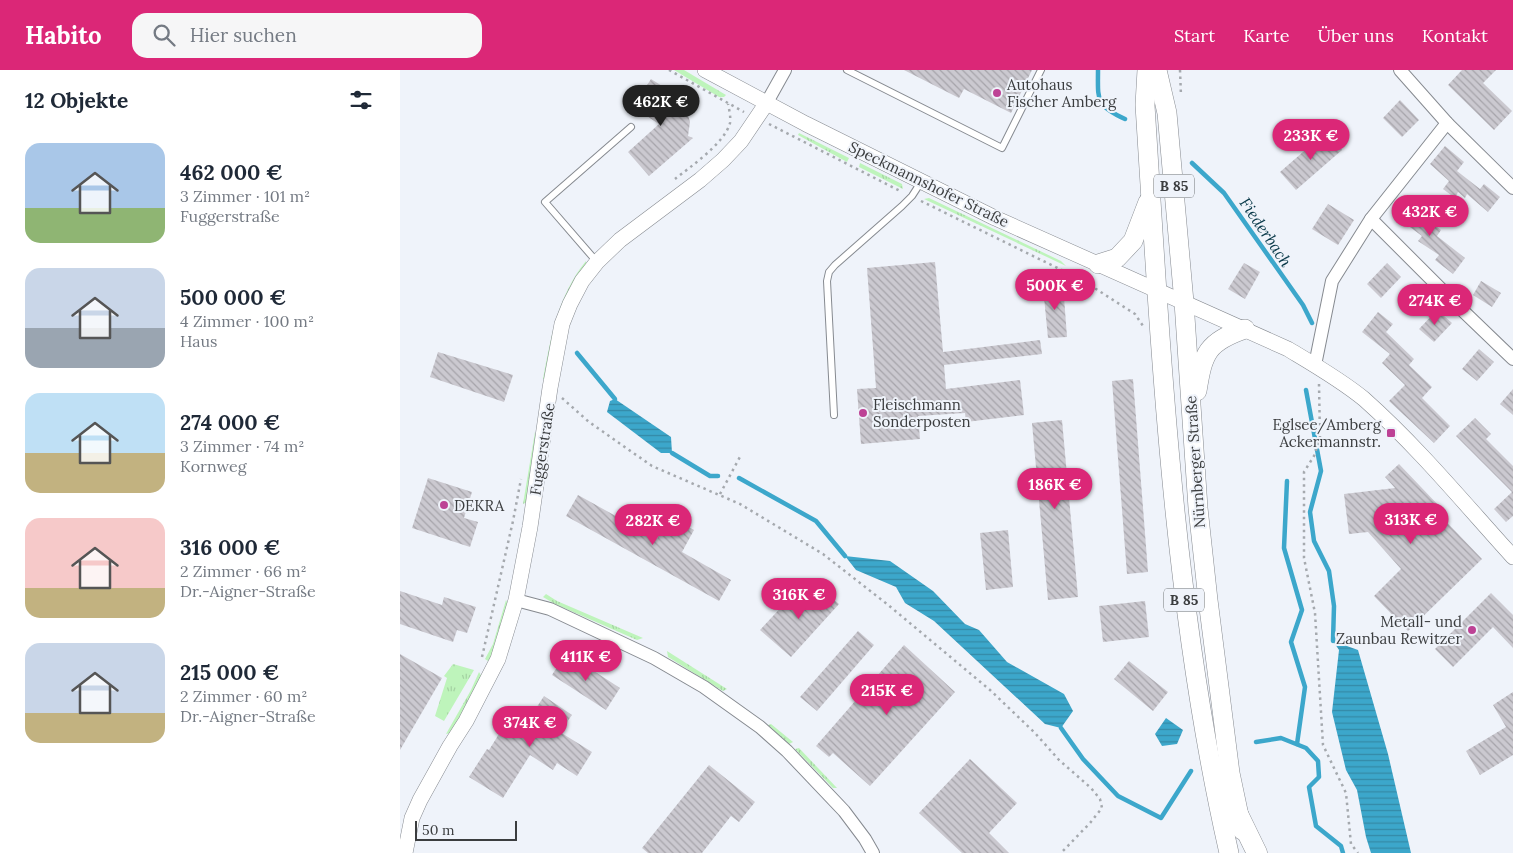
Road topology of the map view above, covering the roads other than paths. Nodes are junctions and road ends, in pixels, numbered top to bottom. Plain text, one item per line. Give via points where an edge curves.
1 (705, 70) edge
2 (784, 70) edge
3 (847, 70) edge
4 (1041, 70) edge
5 (1147, 70) edge
6 (1158, 70) edge
7 (1400, 70) edge
8 (766, 104) junction
9 (1447, 123) junction
10 (631, 127) dead end
11 (921, 182) junction
12 (1513, 188) edge
13 (1151, 191) junction
14 (1371, 219) junction
15 (598, 262) junction
16 (1098, 264) junction
17 (1157, 290) junction
18 (1184, 302) junction
19 (1245, 329) junction
20 (1513, 359) edge
21 (1317, 366) junction
22 (834, 415) dead end
23 (1192, 437) junction
24 (1513, 557) edge
25 (516, 600) junction
26 (1238, 814) junction
27 (404, 853) edge
28 (873, 853) edge
29 (1229, 853) edge
30 (1248, 853) edge
31 (1257, 853) edge

1 - 8 street, Speckmannshofer Straße
2 - 8 street
3 - 4 lane via 1002,148
5 - 13 main road, Nürnberger Straße / B 85 via 1145,105
6 - 18 main road, Nürnberger Straße / B 85 via 1167,113
7 - 9 street
8 - 11 street, Speckmannshofer Straße
8 - 15 street, Fuggerstraße via 741,140 722,160 620,240
9 - 12 street
9 - 14 street
10 - 15 lane via 544,202
11 - 16 street, Speckmannshofer Straße
11 - 22 lane via 902,206 829,272 826,281
13 - 16 main road via 1133,241 1117,258
13 - 17 main road, Nürnberger Straße / B 85
14 - 20 street
14 - 21 street via 1332,281
15 - 25 street, Fuggerstraße via 582,281 562,324
16 - 17 street, Speckmannshofer Straße
17 - 18 street, Speckmannshofer Straße
17 - 29 main road, Nürnberger Straße / B 85 via 1181,579 1213,783
18 - 19 street, Speckmannshofer Straße
18 - 23 main road, Nürnberger Straße / B 85
19 - 21 street, Speckmannshofer Straße via 1288,348
19 - 23 main road via 1219,340 1206,354 1201,365
21 - 24 street, Speckmannshofer Straße via 1362,398 1406,440
23 - 26 main road, Nürnberger Straße / B 85 via 1216,669
25 - 27 street, Fuggerstraße via 498,659 420,800
25 - 28 street via 550,609 654,658 704,687 787,752 844,811
26 - 30 main road, Nürnberger Straße / B 85
26 - 31 highway

